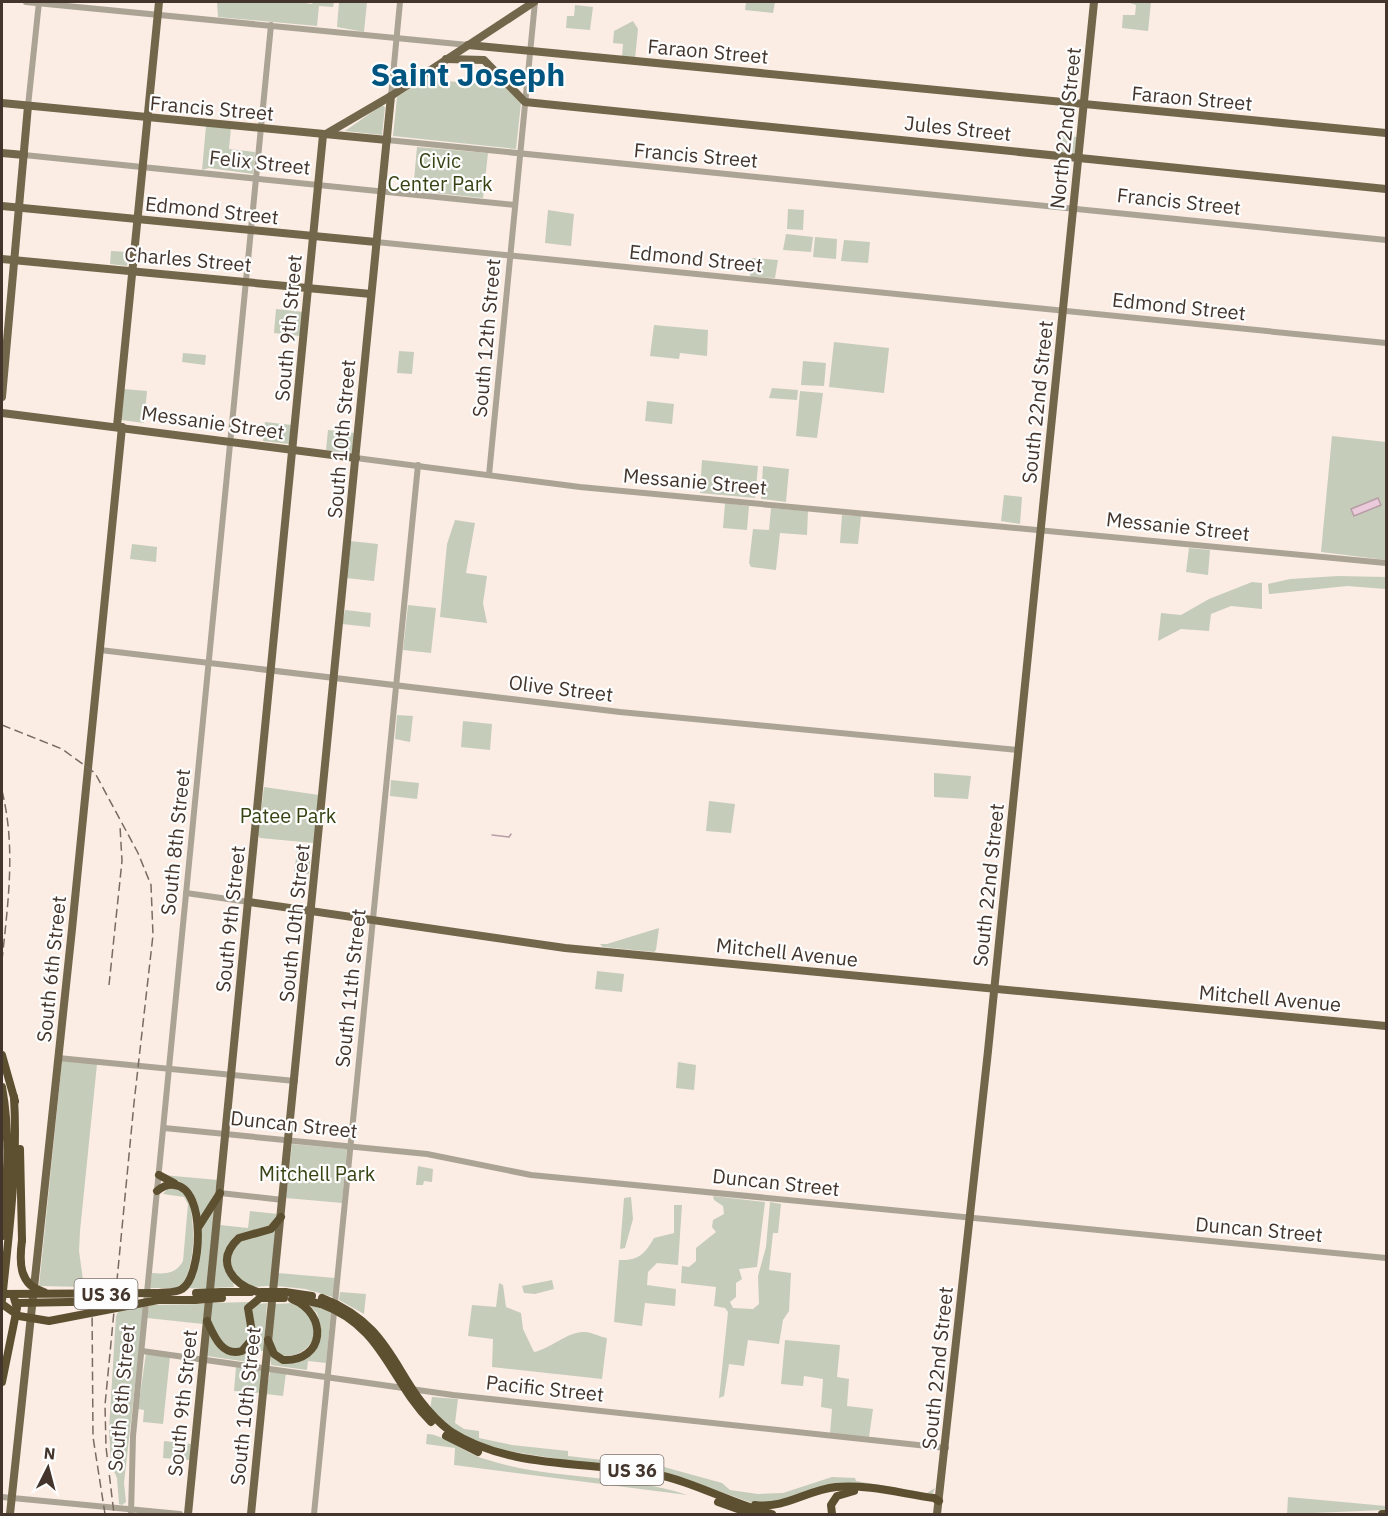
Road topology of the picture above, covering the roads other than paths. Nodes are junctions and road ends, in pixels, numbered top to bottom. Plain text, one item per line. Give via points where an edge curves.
1 (27, 2) edge
2 (39, 2) edge
3 (159, 2) edge
4 (400, 2) edge
5 (535, 2) edge
6 (1094, 2) edge
7 (158, 14) junction
8 (271, 25) junction
9 (397, 38) junction
10 (468, 45) junction
11 (530, 51) junction
12 (446, 59) junction
13 (391, 96) junction
14 (525, 102) junction
15 (2, 103) edge
16 (1084, 105) junction
17 (28, 106) junction
18 (147, 118) junction
19 (260, 129) junction
20 (1386, 133) edge
21 (324, 135) junction
22 (387, 140) junction
23 (2, 153) edge
24 (520, 154) junction
25 (24, 155) junction
26 (1079, 157) junction
27 (142, 167) junction
28 (256, 178) junction
29 (318, 184) junction
30 (1386, 189) edge
31 (381, 191) junction
32 (515, 205) junction
33 (2, 206) edge
34 (1073, 207) junction
35 (18, 208) junction
36 (136, 219) junction
37 (251, 230) junction
38 (313, 236) junction
39 (1386, 240) edge
40 (376, 242) junction
41 (510, 256) junction
42 (2, 259) edge
43 (1068, 259) joint
44 (14, 260) junction
45 (132, 270) junction
46 (247, 281) junction
47 (309, 287) junction
48 (371, 294) junction
49 (1063, 311) junction
50 (1386, 343) edge
51 (2, 397) edge
52 (2, 413) edge
53 (119, 426) junction
54 (231, 441) junction
55 (294, 450) junction
56 (356, 458) junction
57 (418, 465) junction
58 (489, 474) junction
59 (1041, 529) junction
60 (1386, 563) edge
61 (100, 650) junction
62 (208, 663) junction
63 (272, 670) junction
64 (334, 678) junction
65 (397, 686) junction
66 (1018, 750) junction
67 (186, 893) junction
68 (249, 902) junction
69 (311, 911) junction
70 (374, 920) junction
71 (994, 990) junction
72 (1386, 1026) edge
73 (2, 1055) edge
74 (58, 1058) junction
75 (169, 1069) junction
76 (231, 1075) junction
77 (295, 1081) junction
78 (2, 1087) edge
79 (14, 1097) junction
80 (4, 1101) junction
81 (164, 1128) junction
82 (226, 1134) junction
83 (2, 1137) edge
84 (289, 1140) junction
85 (351, 1147) junction
86 (159, 1175) junction
87 (178, 1185) junction
88 (158, 1191) junction
89 (220, 1193) junction
90 (283, 1200) junction
91 (281, 1217) junction
92 (970, 1219) junction
93 (197, 1232) junction
94 (2, 1236) edge
95 (1386, 1258) edge
96 (2, 1294) edge
97 (12, 1294) junction
98 (260, 1294) junction
99 (287, 1296) junction
100 (159, 1297) junction
101 (54, 1298) junction
102 (2, 1303) edge
103 (17, 1303) junction
104 (207, 1321) junction
105 (268, 1340) junction
106 (142, 1351) junction
107 (203, 1359) junction
108 (266, 1368) junction
109 (328, 1376) junction
110 (2, 1382) edge
111 (448, 1433) junction
112 (946, 1448) junction
113 (712, 1493) junction
114 (2, 1497) edge
115 (12, 1498) junction
116 (939, 1501) junction
117 (736, 1509) junction
118 (130, 1512) edge
119 (1386, 1514) edge
120 (10, 1515) edge
121 (180, 1515) edge
122 (188, 1515) edge
123 (251, 1515) edge
124 (314, 1515) edge
125 (745, 1515) edge
126 (752, 1515) edge
127 (772, 1515) edge
128 (832, 1515) edge
129 (937, 1515) edge
130 (1382, 1515) edge

1 - 2 street, Faraon Street
2 - 7 street, Faraon Street
2 - 17 street
3 - 7 main road, South 6th Street
4 - 9 street
5 - 10 main road
5 - 11 street, South 12th Street
6 - 16 main road, North 22nd Street
7 - 8 street, Faraon Street
7 - 18 main road, South 6th Street
8 - 9 street, Faraon Street
8 - 19 street, South 8th Street
9 - 10 street, Faraon Street
9 - 13 street
10 - 11 main road, Faraon Street
10 - 12 main road
11 - 14 street, South 12th Street
11 - 16 main road, Faraon Street
12 - 13 main road
12 - 14 main road via 484,60
13 - 21 main road
13 - 22 main road, South 10th Street
14 - 24 street, South 12th Street
14 - 26 main road, Jules Street
15 - 17 main road, Francis Street
16 - 20 main road, Faraon Street
16 - 26 main road, North 22nd Street
17 - 18 main road, Francis Street
17 - 25 main road
18 - 19 main road, Francis Street
18 - 27 main road, South 6th Street
19 - 21 main road, Francis Street
19 - 28 street, South 8th Street
21 - 22 main road, Francis Street
21 - 29 main road, South 9th Street
22 - 24 street, Francis Street
22 - 31 main road, South 10th Street
23 - 25 main road, Felix Street
24 - 32 street, South 12th Street
24 - 34 street, Francis Street
25 - 27 street, Felix Street
25 - 35 main road
26 - 30 main road, Jules Street
26 - 34 main road, North 22nd Street
27 - 28 street, Felix Street
27 - 36 main road, South 6th Street
28 - 29 street, Felix Street
28 - 37 street, South 8th Street
29 - 31 street, Felix Street
29 - 38 main road, South 9th Street
31 - 32 street, Felix Street
31 - 40 main road, South 10th Street
32 - 41 street, South 12th Street
33 - 35 main road, Edmond Street
34 - 39 street, Francis Street
34 - 43 main road, North 22nd Street
35 - 36 main road, Edmond Street
35 - 44 main road
36 - 37 main road, Edmond Street
36 - 45 main road, South 6th Street
37 - 38 main road, Edmond Street
37 - 46 street, South 8th Street
38 - 40 main road, Edmond Street
38 - 47 main road, South 9th Street
40 - 41 street, Edmond Street
40 - 48 main road, South 10th Street
41 - 49 street, Edmond Street
41 - 58 street, South 12th Street
42 - 44 main road, Charles Street
43 - 49 main road, South 22nd Street
44 - 45 main road, Charles Street
44 - 51 main road
45 - 46 main road, Charles Street
45 - 53 main road, South 6th Street
46 - 47 main road, Charles Street
46 - 54 street, South 8th Street
47 - 48 main road, Charles Street
47 - 55 main road, South 9th Street
48 - 56 main road, South 10th Street
49 - 50 street, Edmond Street
49 - 59 main road, South 22nd Street
52 - 53 main road, Messanie Street
53 - 54 main road, Messanie Street
53 - 61 main road, South 6th Street
54 - 55 main road, Messanie Street
54 - 62 street, South 8th Street
55 - 56 main road, Messanie Street
55 - 63 main road, South 9th Street
56 - 57 street, Messanie Street
56 - 64 main road, South 10th Street
57 - 58 street, Messanie Street
57 - 65 street, South 11th Street
58 - 59 street, Messanie Street
59 - 60 street, Messanie Street
59 - 66 main road, South 22nd Street
61 - 62 street, Olive Street
61 - 74 main road, South 6th Street
62 - 63 street, Olive Street
62 - 67 street, South 8th Street
63 - 64 street, Olive Street
63 - 68 main road, South 9th Street
64 - 65 street, Olive Street
64 - 69 main road, South 10th Street
65 - 66 street, Olive Street via 620,712
65 - 70 street, South 11th Street
66 - 71 main road, South 22nd Street
67 - 68 street, Mitchell Avenue
67 - 75 street, South 8th Street
68 - 69 main road, Mitchell Avenue
68 - 76 main road, South 9th Street
69 - 70 main road, Mitchell Avenue
69 - 77 main road, South 10th Street
70 - 71 main road, Mitchell Avenue via 565,948
70 - 85 street, South 11th Street
71 - 72 main road, Mitchell Avenue
71 - 92 main road, South 22nd Street
73 - 79 highway
74 - 75 street
74 - 115 main road, South 6th Street
75 - 76 street
75 - 81 street, South 8th Street
76 - 77 street
76 - 82 main road, South 9th Street
77 - 84 main road, South 10th Street
78 - 80 highway
79 - 101 highway, bridge via 22,1171 21,1266 25,1280
79 - 102 highway via 14,1183
80 - 83 highway
80 - 94 highway via 9,1156
81 - 82 street, Duncan Street
81 - 86 street, South 8th Street
82 - 84 street, Duncan Street
82 - 89 main road, South 9th Street
84 - 85 street, Duncan Street
84 - 90 main road, South 10th Street
85 - 92 street, Duncan Street via 441,1156 528,1175
85 - 109 street, South 11th Street
86 - 87 highway
86 - 88 street, South 8th Street
87 - 88 highway
87 - 93 highway via 195,1204
88 - 106 street, South 8th Street
89 - 90 street
89 - 93 highway via 204,1214
89 - 104 main road, South 9th Street
90 - 91 main road, South 10th Street
91 - 98 highway via 271,1229 239,1238 228,1254 232,1278
91 - 105 main road, South 10th Street
92 - 95 street, Duncan Street
92 - 112 main road, South 22nd Street
93 - 100 highway via 194,1268 188,1283
96 - 97 highway, US 36, bridge
97 - 101 highway, US 36, bridge
97 - 103 highway, bridge
98 - 99 highway, US 36, bridge
98 - 100 highway, US 36, bridge
98 - 104 highway via 248,1308 253,1338 242,1351 232,1353 220,1346
99 - 105 highway via 306,1305 315,1317 315,1344 301,1357 283,1360 274,1354
99 - 111 highway, US 36, bridge via 343,1307 375,1332 425,1407
100 - 101 highway, US 36, bridge
100 - 102 highway, bridge via 49,1321 19,1316
101 - 103 highway, US 36, bridge
102 - 103 highway, US 36, bridge
103 - 110 highway, bridge
104 - 107 main road, South 9th Street
105 - 108 main road, South 10th Street
106 - 107 street, Pacific Street
106 - 118 street, South 8th Street
107 - 108 street, Pacific Street
107 - 122 main road, South 9th Street
108 - 109 street, Pacific Street
108 - 123 main road, South 10th Street
109 - 112 street, Pacific Street via 453,1395
109 - 124 street, South 11th Street
111 - 113 highway, US 36 via 500,1453 650,1473
111 - 117 highway, US 36 via 471,1450 499,1458 650,1479
112 - 116 main road, South 22nd Street
113 - 116 highway via 763,1506 785,1504 821,1490 842,1487
113 - 127 highway, US 36
114 - 115 street
115 - 118 street
115 - 120 main road, South 6th Street
116 - 128 highway via 850,1491 833,1500
116 - 129 main road, South 22nd Street
117 - 125 highway
117 - 126 highway, US 36
118 - 121 street
119 - 130 highway

